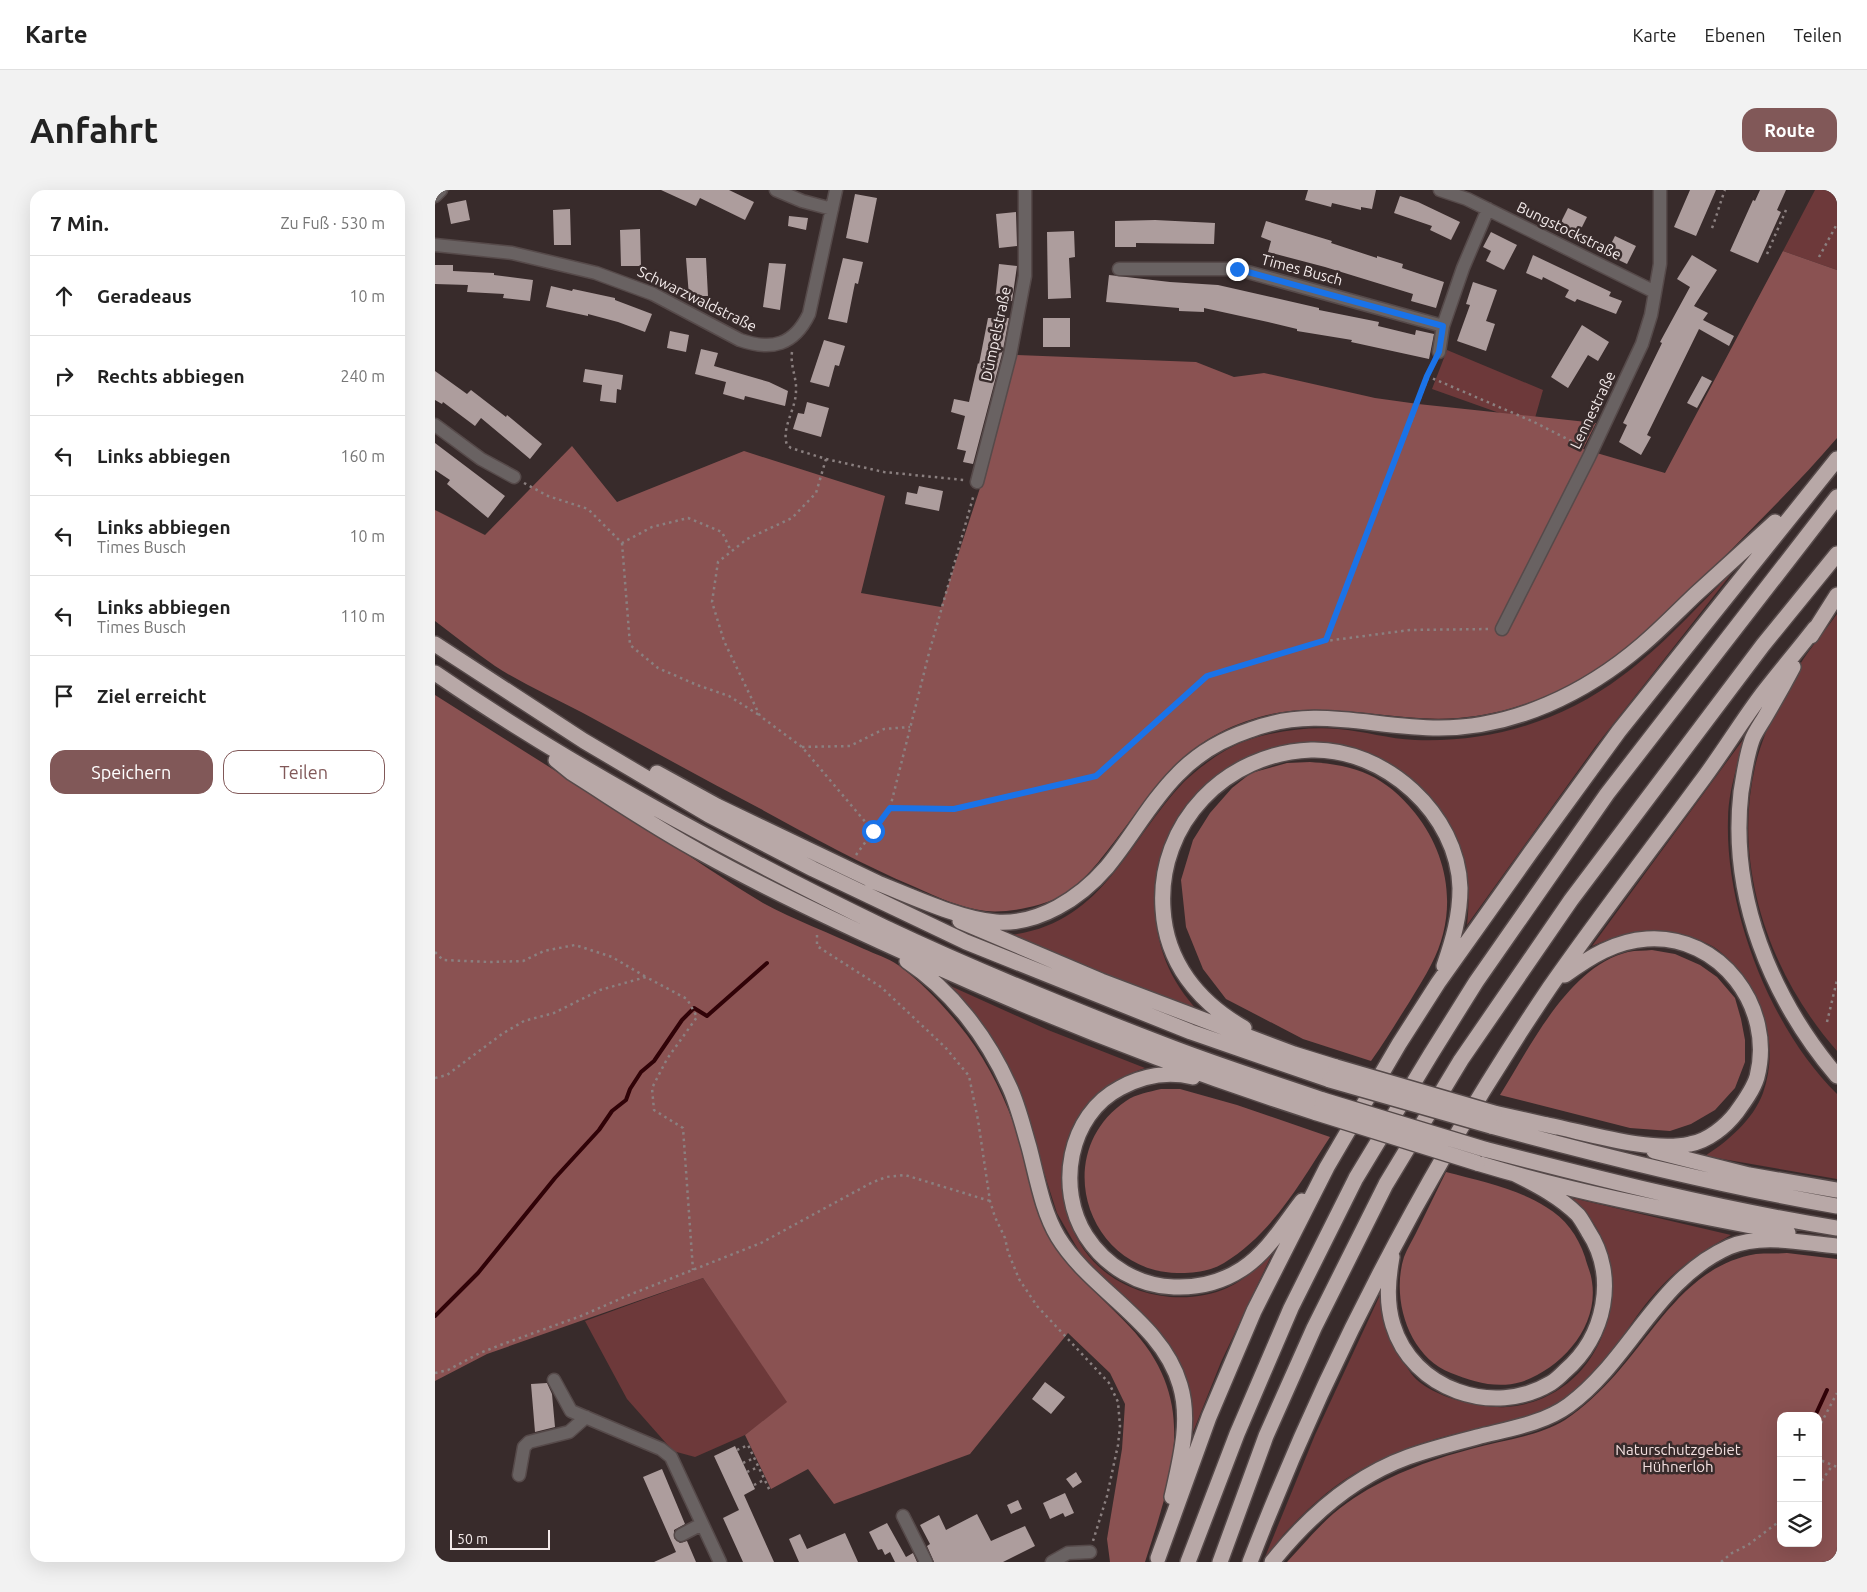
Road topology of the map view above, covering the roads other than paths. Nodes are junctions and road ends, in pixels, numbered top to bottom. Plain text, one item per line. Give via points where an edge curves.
1 (441, 190) edge
2 (776, 190) edge
3 (836, 190) edge
4 (1025, 190) edge
5 (1439, 190) edge
6 (1660, 190) edge
7 (1469, 195) edge
8 (435, 196) edge
9 (832, 209) junction
10 (1488, 209) junction
11 (435, 245) edge
12 (1119, 269) dead end
13 (1655, 292) junction
14 (1443, 326) junction
15 (1439, 352) road end
16 (435, 425) edge
17 (1837, 459) edge
18 (514, 477) road end
19 (977, 482) road end
20 (1810, 491) junction
21 (1837, 497) edge
22 (1837, 554) edge
23 (1837, 595) edge
24 (1815, 628) junction
25 (1502, 629) road end
26 (435, 644) edge
27 (435, 673) edge
28 (509, 691) junction
29 (516, 728) junction
30 (870, 880) junction
31 (877, 940) junction
32 (1438, 984) junction
33 (1552, 986) junction
34 (1294, 1054) junction
35 (1333, 1073) junction
36 (1837, 1076) edge
37 (1258, 1094) junction
38 (1320, 1107) junction
39 (1493, 1120) junction
40 (1548, 1125) junction
41 (1327, 1167) junction
42 (1515, 1174) junction
43 (1837, 1190) edge
44 (1837, 1206) edge
45 (1837, 1228) edge
46 (1394, 1242) junction
47 (1837, 1242) edge
48 (1837, 1246) edge
49 (554, 1380) dead end
50 (586, 1417) junction
51 (519, 1474) dead end
52 (903, 1516) dead end
53 (702, 1524) junction
54 (681, 1535) dead end
55 (1089, 1552) road end
56 (1157, 1560) edge
57 (720, 1562) edge
58 (926, 1562) edge
59 (1052, 1562) edge
60 (1188, 1562) edge
61 (1220, 1562) edge
62 (1250, 1562) edge
63 (1273, 1562) edge

1 - 8 street
2 - 9 street
3 - 9 street
4 - 19 street, Dümpelstraße via 1025,276 1010,355
5 - 7 street, Bungstockstraße
6 - 13 street, Lennestraße via 1660,264
7 - 10 street, Bungstockstraße
9 - 11 street, Schwarzwaldstraße via 809,314 794,336 779,344 754,345 740,340 653,294 596,273 512,253
10 - 13 street, Bungstockstraße
10 - 14 street
12 - 14 street, Times Busch via 1237,269
13 - 25 street, Lennestraße via 1642,344
14 - 15 street
16 - 18 street via 481,459
17 - 20 highway
20 - 30 highway via 1612,669 1541,707 1509,718 1442,728 1307,717 1253,728 1223,740 1179,773 1106,867 1083,890 1038,916 999,922 977,919
20 - 32 highway via 1619,731
21 - 60 highway via 1607,794 1476,982 1431,1054 1356,1178 1291,1308 1237,1434
22 - 61 highway via 1763,644 1571,900 1461,1060 1386,1184 1313,1328 1266,1436
23 - 24 highway
24 - 33 highway via 1762,694
24 - 36 highway via 1752,740 1744,771 1738,840 1747,900 1772,976 1795,1018
26 - 28 highway
27 - 29 highway
28 - 30 highway via 717,806
28 - 35 highway via 584,741 709,815 958,938 1191,1032
29 - 31 highway via 572,773 700,852
29 - 38 highway via 751,861 884,927 1061,1004
30 - 34 highway via 1101,982
31 - 37 highway via 1048,1016
31 - 56 highway via 935,983 976,1028 1009,1086 1047,1212 1058,1236 1075,1261 1140,1324 1171,1363 1180,1384 1184,1436
32 - 34 highway via 1459,917 1460,887 1457,864 1448,839 1441,824 1417,794 1396,777 1362,759 1341,754 1312,750 1285,753 1250,765 1225,778 1186,817 1165,867 1164,927 1175,958 1205,1001 1229,1019
32 - 41 highway
33 - 40 highway via 1584,961 1613,946 1647,939 1687,945 1724,966 1741,985 1759,1027 1761,1056 1757,1078 1731,1120 1713,1134 1691,1144 1655,1147
33 - 46 highway via 1498,1066
34 - 35 highway
35 - 39 highway, bridge
37 - 38 highway
37 - 41 highway via 1189,1076 1162,1074 1132,1082 1110,1093 1090,1114 1077,1135 1071,1159 1070,1180 1077,1215 1086,1236 1101,1255 1144,1283 1192,1288 1218,1281 1243,1268 1269,1245
38 - 42 highway, bridge
38 - 45 highway, bridge via 1613,1182
39 - 40 highway
39 - 44 highway via 1592,1153
40 - 43 highway via 1749,1174
41 - 56 highway via 1254,1311 1209,1418
42 - 46 highway via 1545,1189 1578,1216 1602,1257 1605,1286 1602,1314 1590,1342 1572,1365 1551,1383 1527,1394 1502,1398 1475,1397 1450,1389 1414,1364 1393,1325 1388,1300
42 - 47 highway via 1679,1212
46 - 62 highway via 1343,1343 1272,1503
48 - 63 highway via 1748,1241 1702,1262 1658,1303 1598,1380 1567,1406 1549,1417 1406,1458 1375,1473 1349,1487 1315,1514
49 - 50 street via 571,1411
50 - 51 street via 569,1432 529,1442 524,1447
50 - 53 street via 661,1449 671,1457
52 - 58 street
53 - 54 street
53 - 57 street
55 - 59 street via 1068,1553

